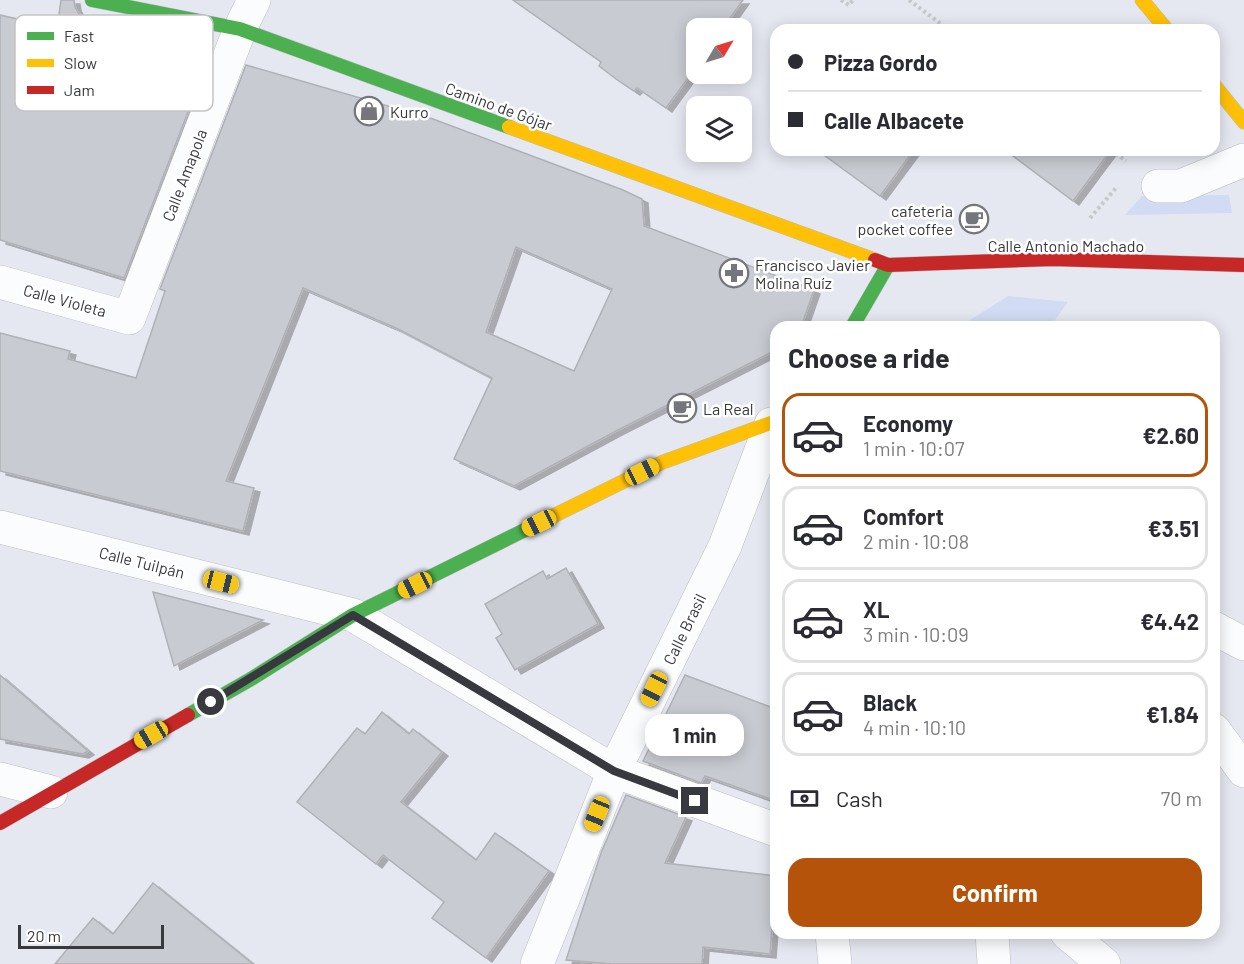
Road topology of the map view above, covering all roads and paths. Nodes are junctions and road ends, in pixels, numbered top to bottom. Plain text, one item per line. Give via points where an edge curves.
1 (92, 0) edge
2 (254, 0) edge
3 (841, 0) edge
4 (853, 0) edge
5 (909, 0) edge
6 (1142, 0) edge
7 (166, 15) edge
8 (941, 24) edge
9 (1162, 24) edge
10 (213, 25) edge
11 (240, 30) junction
12 (1220, 92) edge
13 (213, 100) edge
14 (209, 111) edge
15 (1244, 122) edge
16 (1244, 160) edge
17 (1158, 186) joint
18 (1053, 259) junction
19 (888, 265) junction
20 (1244, 265) edge
21 (0, 282) edge
22 (129, 318) joint
23 (855, 321) edge
24 (770, 424) edge
25 (770, 431) edge
26 (0, 527) edge
27 (353, 615) junction
28 (1220, 631) edge
29 (1244, 644) edge
30 (1220, 738) edge
31 (614, 771) junction
32 (1244, 771) edge
33 (0, 779) edge
34 (51, 792) junction
35 (0, 823) edge
36 (770, 828) edge
37 (833, 939) edge
38 (992, 939) edge
39 (1074, 939) edge
40 (537, 964) edge
41 (835, 964) edge
42 (994, 964) edge
43 (1104, 964) edge

1 - 7 street, Camino de Gójar
2 - 11 street, Calle Amapola
3 - 4 path via 849,5
5 - 8 path
6 - 9 street
10 - 11 street, Camino de Gójar
11 - 13 street, Calle Amapola
11 - 19 street, Camino de Gójar
12 - 15 street
14 - 22 street, Calle Amapola
16 - 17 street via 1181,186
17 - 18 path via 1134,167
18 - 19 street, Calle Antonio Machado
18 - 20 street, Calle Antonio Machado
19 - 23 street
21 - 22 street, Calle Violeta
24 - 27 street via 663,462
25 - 31 street, Calle Brasil via 725,546
26 - 27 street, Calle Tuilpán
27 - 31 street, Calle Tuilpán
27 - 34 street via 251,679
28 - 29 street
30 - 32 street
31 - 36 street, Calle Tuilpán
31 - 40 street, Calle Brasil
33 - 34 street
34 - 35 street
37 - 41 street
38 - 42 street
39 - 43 street

